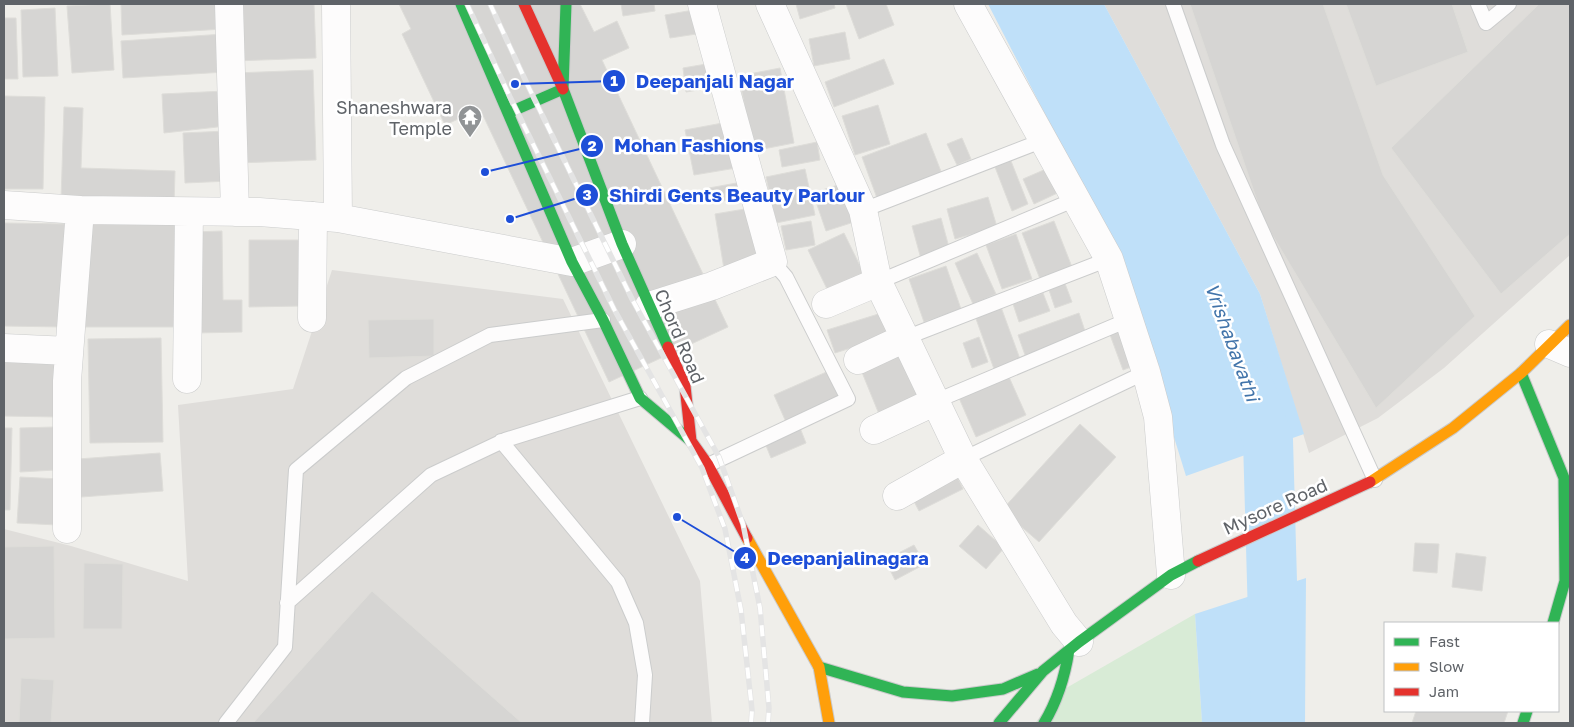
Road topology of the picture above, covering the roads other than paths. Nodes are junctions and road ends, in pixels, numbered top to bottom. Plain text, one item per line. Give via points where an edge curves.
1 (229, 4) edge
2 (336, 4) edge
3 (461, 4) edge
4 (524, 4) edge
5 (566, 4) edge
6 (702, 4) edge
7 (770, 4) edge
8 (968, 4) edge
9 (1173, 4) edge
10 (1478, 4) edge
11 (1509, 4) edge
12 (564, 89) junction
13 (508, 113) junction
14 (1044, 140) junction
15 (1076, 199) junction
16 (4, 205) edge
17 (80, 210) junction
18 (863, 210) junction
19 (189, 212) junction
20 (235, 212) junction
21 (326, 217) junction
22 (622, 244) junction
23 (1109, 259) junction
24 (572, 262) junction
25 (773, 262) junction
26 (878, 282) junction
27 (826, 304) dead end
28 (649, 306) junction
29 (312, 318) dead end
30 (603, 320) junction
31 (1128, 320) junction
32 (1570, 325) edge
33 (904, 338) junction
34 (4, 348) edge
35 (1560, 349) edge
36 (69, 351) junction
37 (858, 360) dead end
38 (1146, 372) junction
39 (1521, 373) junction
40 (187, 379) dead end
41 (640, 398) junction
42 (936, 401) junction
43 (874, 430) dead end
44 (501, 441) junction
45 (691, 441) junction
46 (963, 459) junction
47 (708, 464) junction
48 (1370, 482) junction
49 (897, 496) dead end
50 (67, 528) dead end
51 (1170, 576) junction
52 (287, 604) junction
53 (1553, 622) edge
54 (1074, 646) junction
55 (820, 667) junction
56 (1043, 671) junction
57 (226, 723) edge
58 (642, 723) edge
59 (829, 723) edge
60 (999, 723) edge
61 (1044, 723) edge

1 - 20 street
2 - 21 street
3 - 13 main road
4 - 12 main road, Chord Road
5 - 12 main road
6 - 25 street
7 - 18 street
8 - 14 street
9 - 48 lane via 1223,145
10 - 11 lane via 1486,23
12 - 13 main road
12 - 22 main road, Chord Road
13 - 24 main road
14 - 15 street
14 - 18 lane
15 - 23 street
15 - 26 lane
16 - 17 street
17 - 19 street
17 - 36 street
18 - 26 street
19 - 20 street
19 - 40 street
20 - 21 street
21 - 24 street
21 - 29 street
22 - 24 street
22 - 28 main road, Chord Road
23 - 31 street
23 - 33 lane
24 - 30 main road
25 - 28 street
25 - 47 lane via 786,277 848,399
26 - 27 street
26 - 33 street
28 - 45 main road, Chord Road via 685,386
30 - 41 main road
30 - 52 lane via 490,336 406,378 296,470
31 - 38 street
31 - 42 lane
32 - 35 main road, Mysore Road
33 - 37 street
33 - 42 street
34 - 36 street
35 - 39 main road, Mysore Road
36 - 50 street
38 - 46 lane
38 - 51 street via 1158,417
39 - 48 main road, Mysore Road via 1453,428
39 - 53 main road via 1564,478 1565,581
41 - 44 lane
41 - 45 main road
42 - 43 street
42 - 46 street
44 - 52 lane via 431,475
44 - 58 lane via 618,582 636,623 645,675
45 - 47 main road
46 - 49 street
46 - 54 street via 1064,624
47 - 55 main road
48 - 51 main road, Mysore Road
51 - 54 main road, Mysore Road
52 - 57 lane via 285,646
54 - 56 main road, Mysore Road
54 - 61 main road via 1061,690
55 - 56 main road via 903,692 952,696 1003,689
55 - 59 main road
56 - 60 main road, Mysore Road

